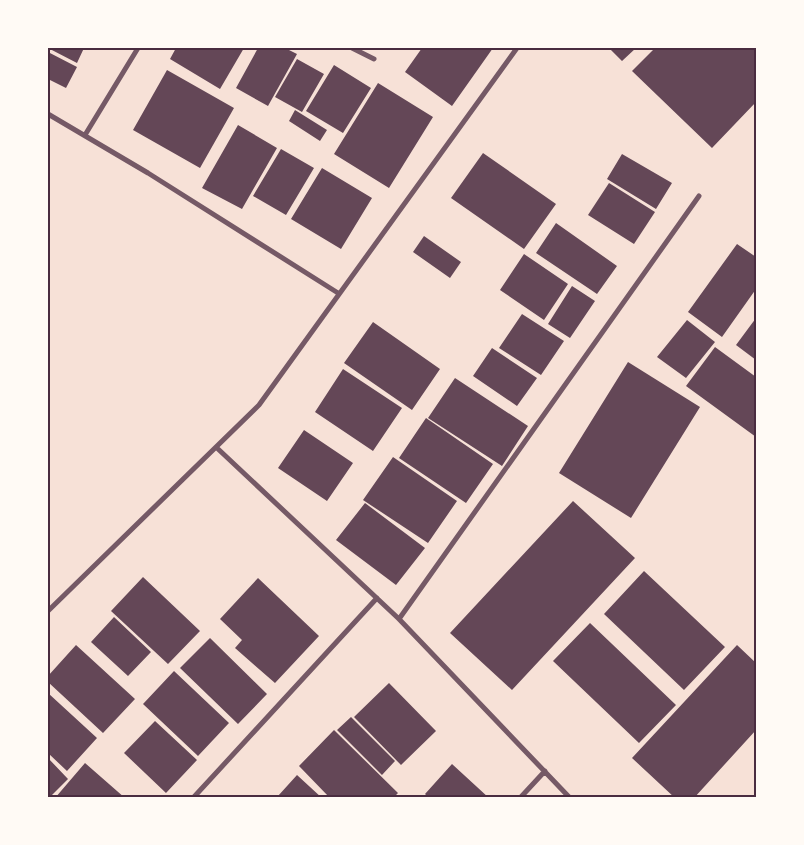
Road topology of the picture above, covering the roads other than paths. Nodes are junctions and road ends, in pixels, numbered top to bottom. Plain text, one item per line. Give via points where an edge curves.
1 (138, 48) edge
2 (352, 48) edge
3 (517, 48) edge
4 (374, 59) dead end
5 (48, 114) edge
6 (85, 136) junction
7 (699, 196) dead end
8 (338, 293) junction
9 (217, 448) junction
10 (377, 598) junction
11 (48, 611) edge
12 (399, 619) junction
13 (545, 771) junction
14 (193, 798) edge
15 (520, 798) edge
16 (570, 798) edge

1 - 6 street
2 - 4 street
3 - 8 street
5 - 6 street
6 - 8 street
7 - 12 street
8 - 9 street via 259,405
9 - 10 street
9 - 11 street
10 - 12 street
10 - 14 street
12 - 13 street
13 - 15 street
13 - 16 street

